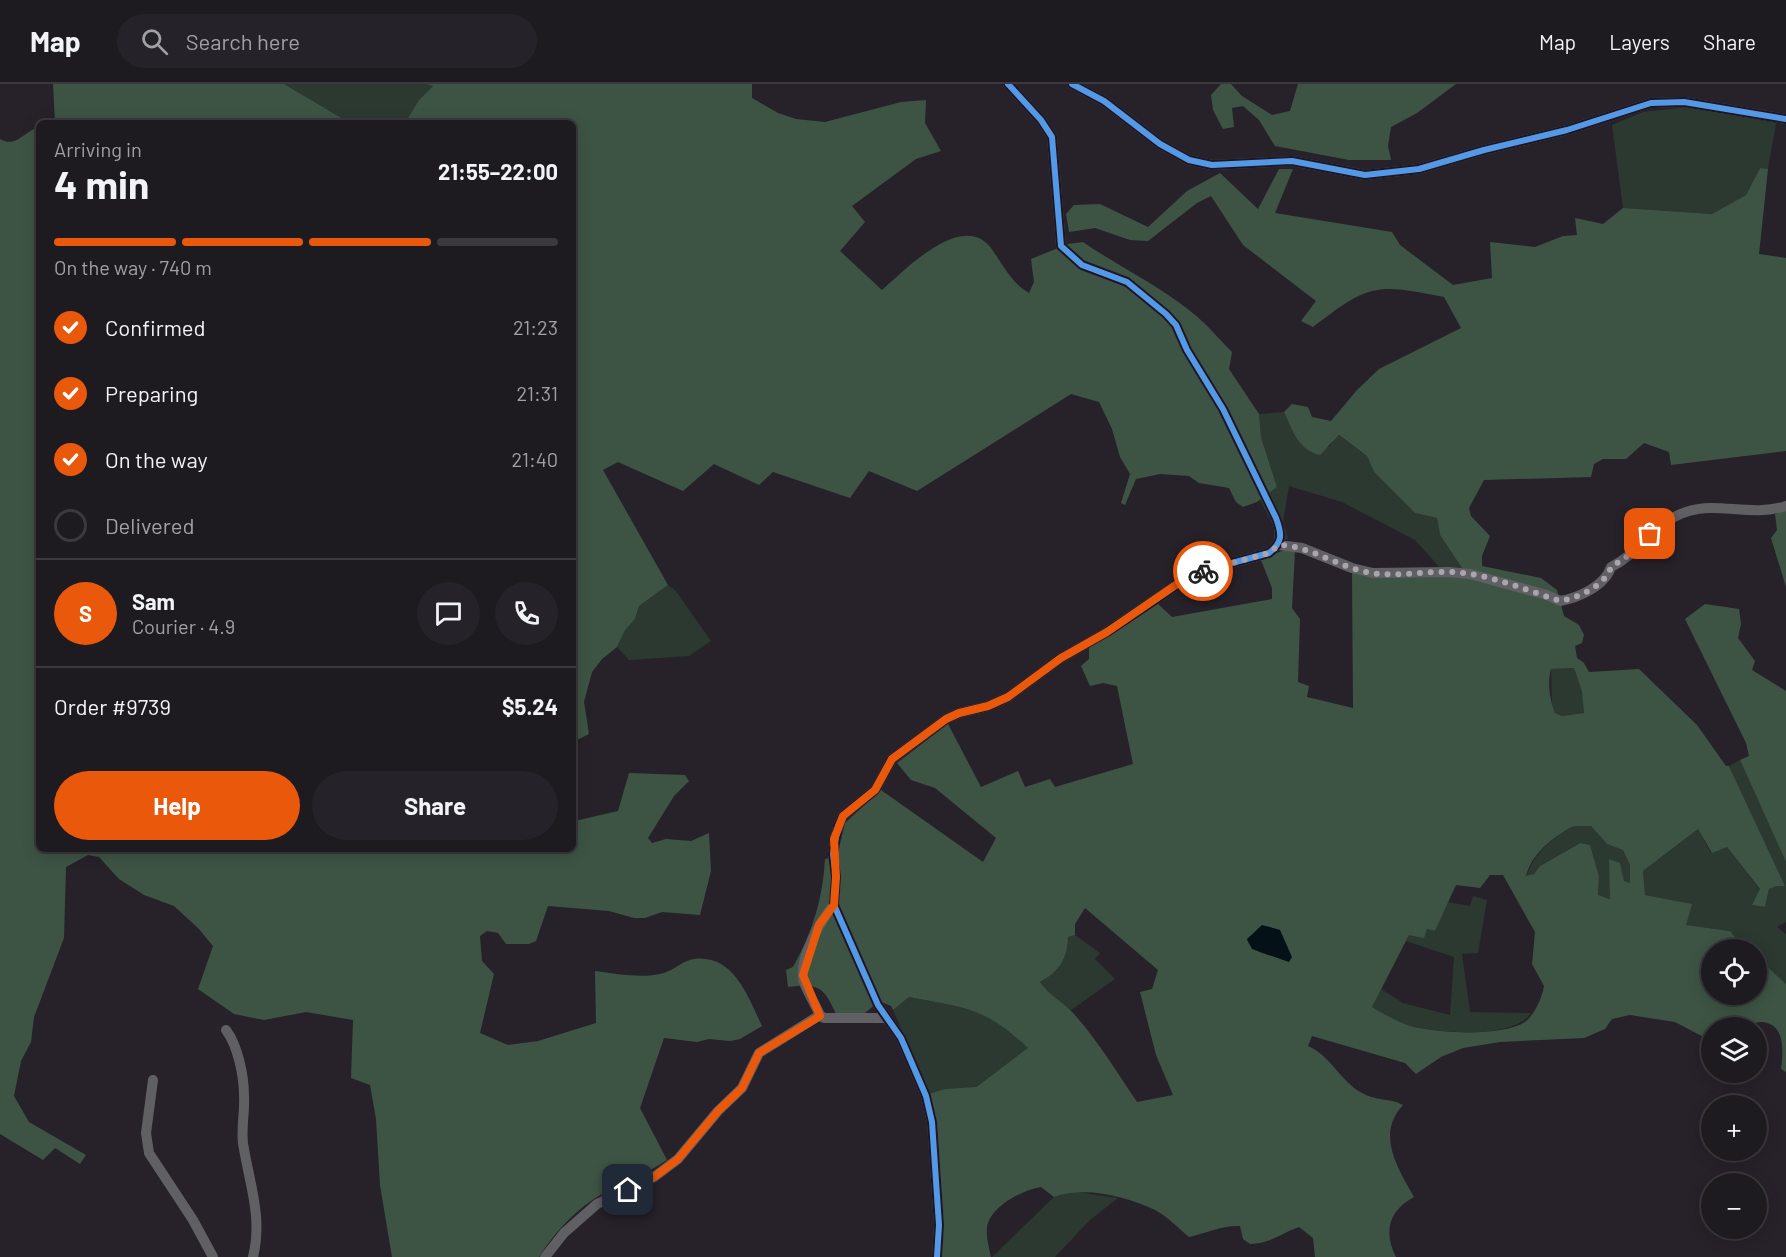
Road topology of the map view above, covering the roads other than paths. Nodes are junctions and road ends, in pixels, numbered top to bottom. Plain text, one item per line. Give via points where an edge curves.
1 (1008, 84) edge
2 (1072, 84) edge
3 (1786, 119) edge
4 (1786, 506) edge
5 (1279, 545) junction
6 (834, 905) junction
7 (878, 1005) junction
8 (820, 1016) junction
9 (865, 1017) junction
10 (887, 1018) junction
11 (226, 1030) dead end
12 (153, 1080) dead end
13 (213, 1257) edge
14 (253, 1257) edge
15 (545, 1257) edge
16 (938, 1257) edge

1 - 5 street via 1052,137 1061,246 1082,265 1127,282 1176,326 1223,408 1276,518
2 - 3 street via 1104,101 1160,144 1188,160 1212,165 1292,161 1365,175 1419,169 1651,103 1684,102
4 - 5 street via 1764,511 1697,509 1681,514 1637,544 1592,588 1560,601 1470,574 1373,573 1302,548
5 - 6 street via 1269,553 1195,573 1061,658 1008,697 952,715 903,750 892,759 875,790 843,816 838,826 833,854
6 - 7 street
6 - 8 street via 819,925 803,975
7 - 9 street
7 - 10 street
8 - 9 street
8 - 15 street via 759,1053 742,1088 678,1159 654,1177 597,1204 564,1233
9 - 10 street
10 - 16 street via 901,1038 926,1096 932,1122
11 - 14 street via 235,1048 244,1096 243,1142 258,1219
12 - 13 street via 146,1134 149,1153 194,1220

